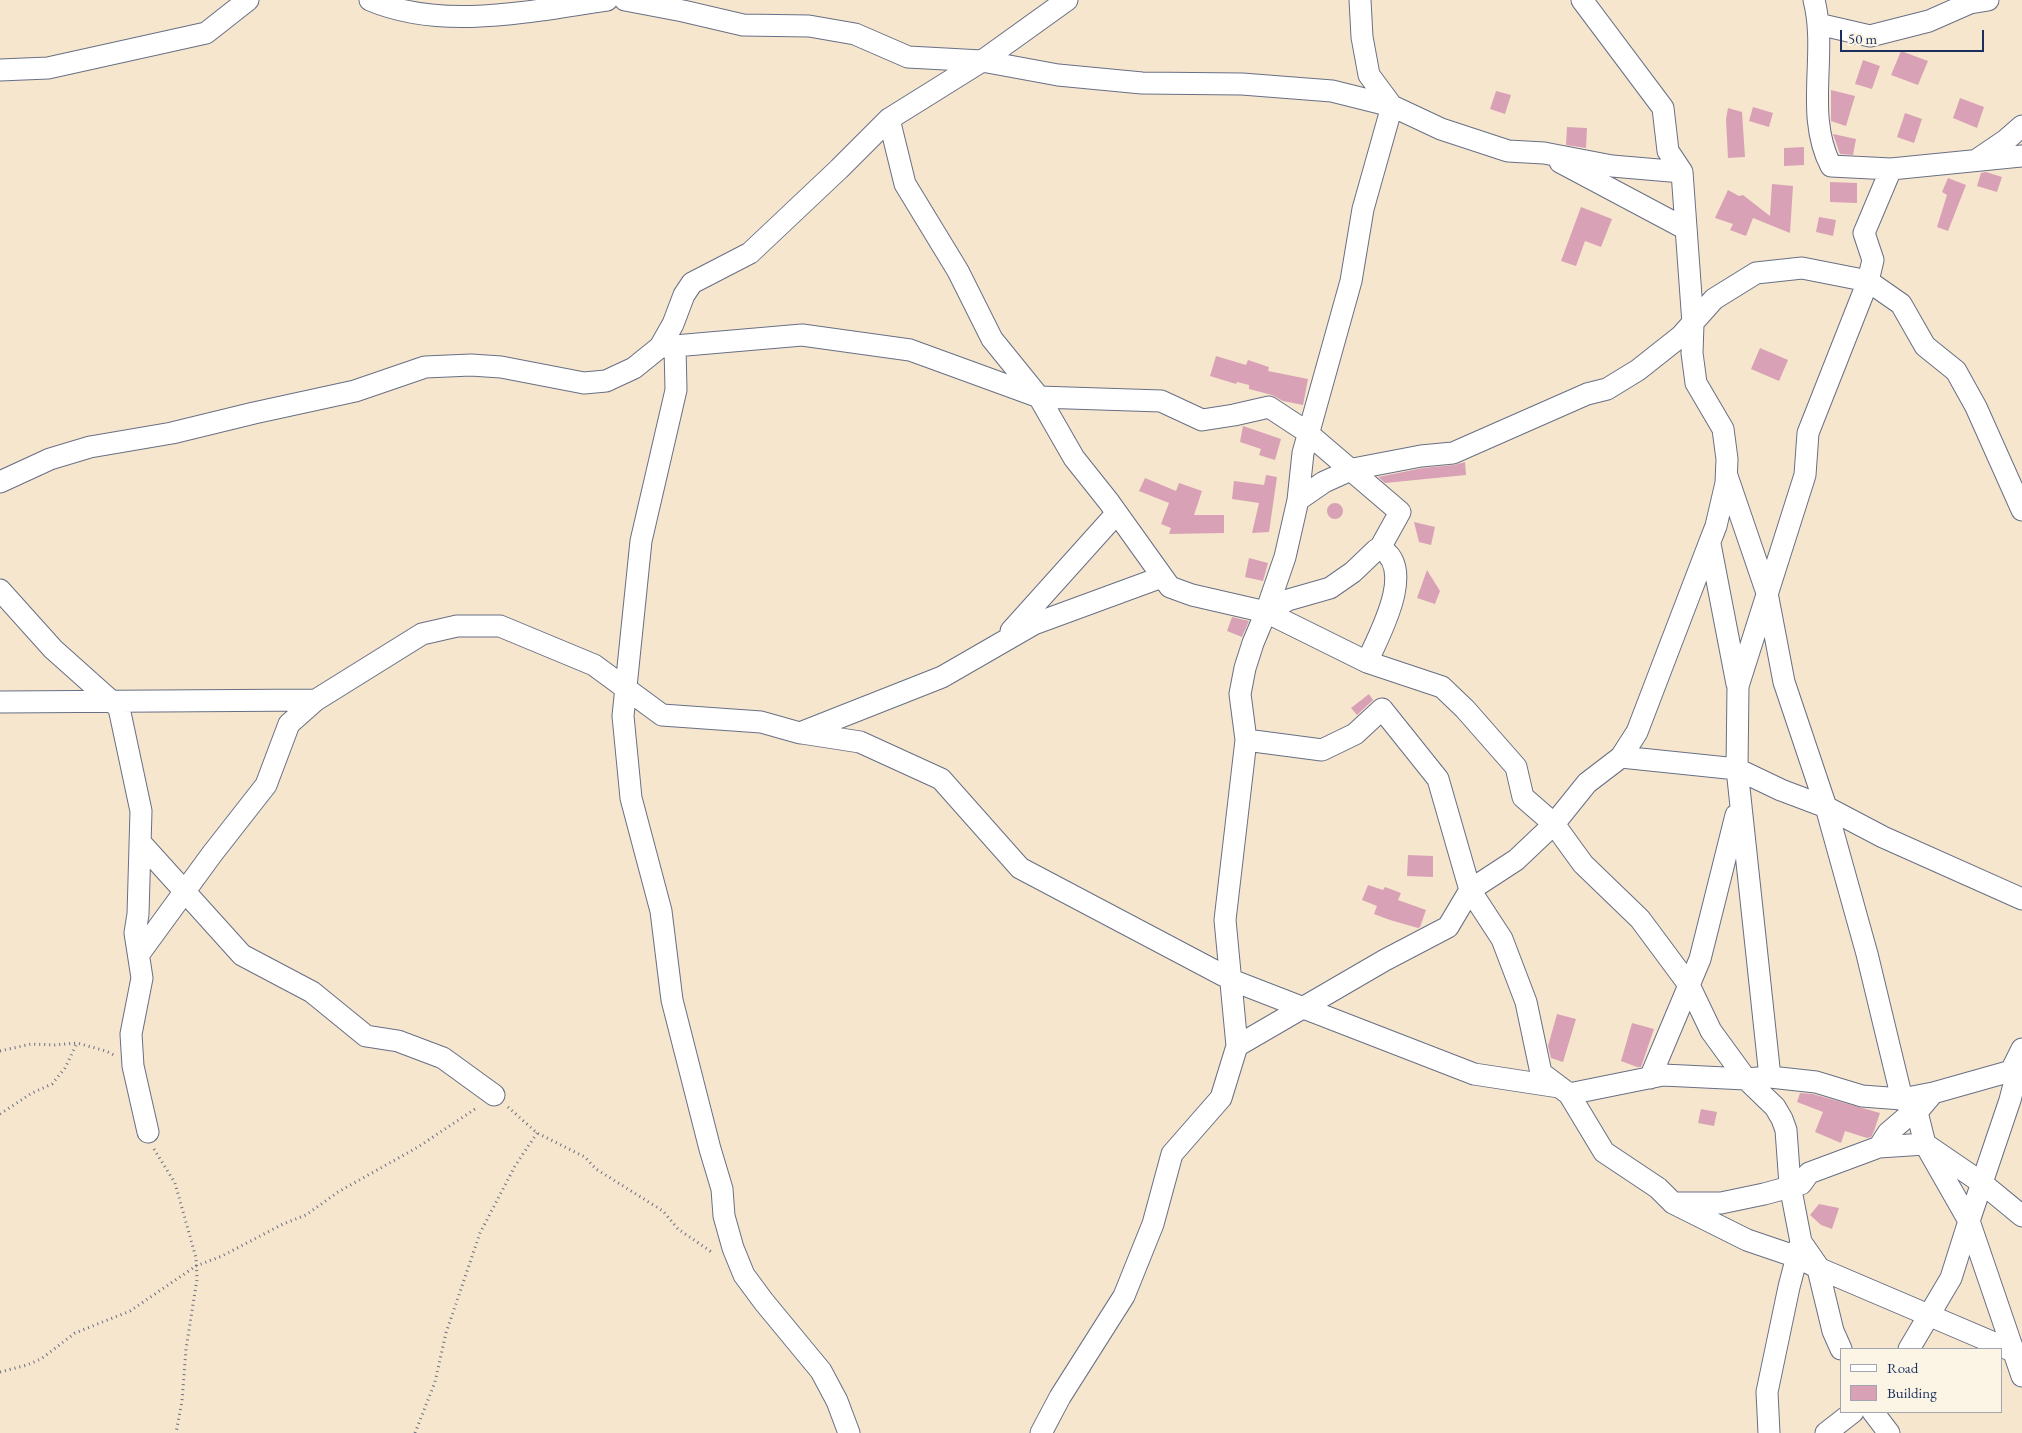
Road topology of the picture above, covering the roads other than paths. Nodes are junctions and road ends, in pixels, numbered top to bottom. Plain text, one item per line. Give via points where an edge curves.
1 (248, 0) edge
2 (370, 0) edge
3 (607, 0) edge
4 (625, 0) edge
5 (1067, 0) edge
6 (1360, 0) edge
7 (1582, 0) edge
8 (1814, 0) edge
9 (1988, 0) edge
10 (1818, 24) junction
11 (982, 61) junction
12 (0, 70) edge
13 (1392, 106) junction
14 (890, 119) junction
15 (2022, 126) edge
16 (1544, 153) junction
17 (2021, 155) edge
18 (1976, 160) junction
19 (1891, 169) junction
20 (1682, 172) junction
21 (1686, 229) junction
22 (1868, 281) junction
23 (1693, 324) junction
24 (668, 347) junction
25 (1039, 397) junction
26 (1308, 434) junction
27 (1350, 470) junction
28 (1726, 473) junction
29 (0, 482) edge
30 (1298, 500) junction
31 (2022, 510) edge
32 (1117, 513) junction
33 (1710, 544) junction
34 (1380, 548) junction
35 (1162, 577) junction
36 (0, 590) edge
37 (1767, 593) junction
38 (1266, 612) junction
39 (999, 644) junction
40 (1367, 662) junction
41 (1738, 686) junction
42 (626, 688) junction
43 (110, 700) junction
44 (316, 700) junction
45 (0, 702) edge
46 (800, 733) junction
47 (1246, 740) junction
48 (1621, 757) junction
49 (1737, 769) junction
50 (1740, 800) junction
51 (1826, 807) junction
52 (1554, 824) junction
53 (140, 842) junction
54 (1470, 890) junction
55 (184, 892) junction
56 (2022, 899) edge
57 (139, 954) junction
58 (1231, 980) junction
59 (1689, 985) junction
60 (1302, 1008) junction
61 (1238, 1046) junction
62 (2022, 1049) edge
63 (2022, 1054) edge
64 (1770, 1077) junction
65 (1650, 1078) junction
66 (1746, 1079) junction
67 (1960, 1086) junction
68 (2018, 1088) edge
69 (1564, 1091) junction
70 (494, 1095) road end
71 (1909, 1105) junction
72 (148, 1132) road end
73 (1924, 1144) junction
74 (1879, 1147) junction
75 (1982, 1184) junction
76 (1790, 1185) junction
77 (1674, 1203) junction
78 (2022, 1216) edge
79 (1969, 1221) junction
80 (1799, 1250) junction
81 (1818, 1268) junction
82 (1930, 1315) junction
83 (1841, 1348) edge
84 (1910, 1348) edge
85 (2018, 1352) edge
86 (2022, 1376) edge
87 (1852, 1413) edge
88 (1875, 1413) edge
89 (849, 1433) edge
90 (1041, 1433) edge
91 (1769, 1433) edge
92 (1826, 1433) edge
93 (1889, 1433) edge

1 - 12 street via 206,33 48,68
2 - 3 street via 387,7 428,14 486,17
4 - 11 street via 743,25 809,26 855,34 908,57
5 - 11 street
6 - 13 street via 1369,75
7 - 20 street via 1663,108 1668,151
8 - 10 street
9 - 10 street via 1970,3 1929,21 1870,36
10 - 19 street via 1817,127 1824,154 1831,166
11 - 13 street via 1058,75 1142,83 1242,84 1332,91
11 - 14 street
13 - 16 street via 1441,129 1508,151
13 - 26 street via 1363,209 1351,281
14 - 24 street via 750,253 692,283 673,324
14 - 25 street via 905,184 958,270 992,339
15 - 18 street
16 - 20 street via 1612,166
16 - 21 street
17 - 18 street
18 - 19 street
19 - 22 street via 1864,232 1873,260
20 - 21 street
21 - 23 street
22 - 23 street via 1802,268 1756,273 1714,299
22 - 31 street via 1901,304 1925,346 1956,371 1976,407
22 - 37 street via 1808,433 1805,475
23 - 27 street via 1638,370 1604,390 1587,394 1452,453
23 - 28 street via 1696,383 1724,429 1728,459
24 - 25 street via 802,335 910,350
24 - 29 street via 634,368 606,380 584,383 501,367 425,367 355,391 172,433 90,447 50,459
24 - 42 street via 676,390 641,541
25 - 26 street via 1161,401 1202,420 1269,407
25 - 32 street via 1074,458
26 - 27 street
26 - 30 street
27 - 30 street via 1324,482
27 - 34 street via 1400,512
28 - 33 street
28 - 37 street
30 - 38 street via 1285,557
32 - 35 street
32 - 39 street
33 - 41 street
33 - 48 street via 1637,732
34 - 38 street via 1330,588 1288,600
34 - 40 street via 1396,570 1397,582 1390,608
35 - 38 street via 1170,587 1192,595
35 - 39 street via 1034,624
36 - 43 street via 53,649
37 - 41 street
37 - 51 street via 1784,682
38 - 40 street
38 - 47 street via 1245,668 1240,694
39 - 46 street via 942,678
40 - 52 street via 1442,687 1516,767 1523,797
41 - 49 street
42 - 44 street via 594,665 500,626 457,626 422,634
42 - 46 street via 662,715 761,722
42 - 89 street via 623,716 631,798 661,911 672,1000 722,1189 724,1216 733,1248 744,1275 821,1370
43 - 44 street
43 - 45 street
43 - 53 street via 119,708 141,811
44 - 55 street via 289,724 266,785
46 - 58 street via 860,742 941,779 1020,868
47 - 54 street via 1322,750 1355,734 1382,709 1438,779
47 - 58 street via 1225,920
48 - 49 street
48 - 52 street via 1586,783
49 - 50 street
49 - 51 street
50 - 59 street via 1700,959
50 - 64 street
51 - 56 street via 1883,837
51 - 71 street
52 - 54 street via 1516,860
52 - 59 street via 1583,864 1640,918
53 - 55 street
53 - 57 street via 135,933
54 - 60 street via 1448,927
54 - 69 street via 1502,938 1526,1002 1541,1073
55 - 57 street
55 - 70 street via 242,955 312,992 366,1036 398,1041 443,1058
57 - 72 street via 142,978 131,1034 132,1066
58 - 60 street
58 - 61 street
59 - 65 street
59 - 66 street via 1711,1031
60 - 61 street
60 - 69 street via 1474,1074
61 - 90 street via 1221,1098 1172,1154 1153,1224 1124,1296
62 - 67 street via 2011,1071
63 - 68 street
64 - 66 street
64 - 71 street via 1816,1082 1862,1096
65 - 66 street
65 - 69 street
66 - 76 street via 1775,1107 1782,1119 1786,1130
67 - 68 street
67 - 71 street via 1933,1093
68 - 75 street
69 - 77 street via 1604,1152 1658,1188
71 - 73 street
71 - 74 street via 1909,1115 1888,1133
73 - 74 street
73 - 75 street
73 - 79 street
74 - 76 street via 1823,1167 1809,1173 1801,1184
75 - 78 street
75 - 79 street
76 - 77 street via 1721,1203
76 - 80 street
77 - 80 street via 1747,1240
79 - 82 street via 1951,1278
79 - 85 street
80 - 81 street
80 - 91 street via 1767,1392
81 - 82 street
81 - 83 street via 1833,1331
82 - 84 street
82 - 85 street
85 - 86 street
87 - 92 street
88 - 93 street

